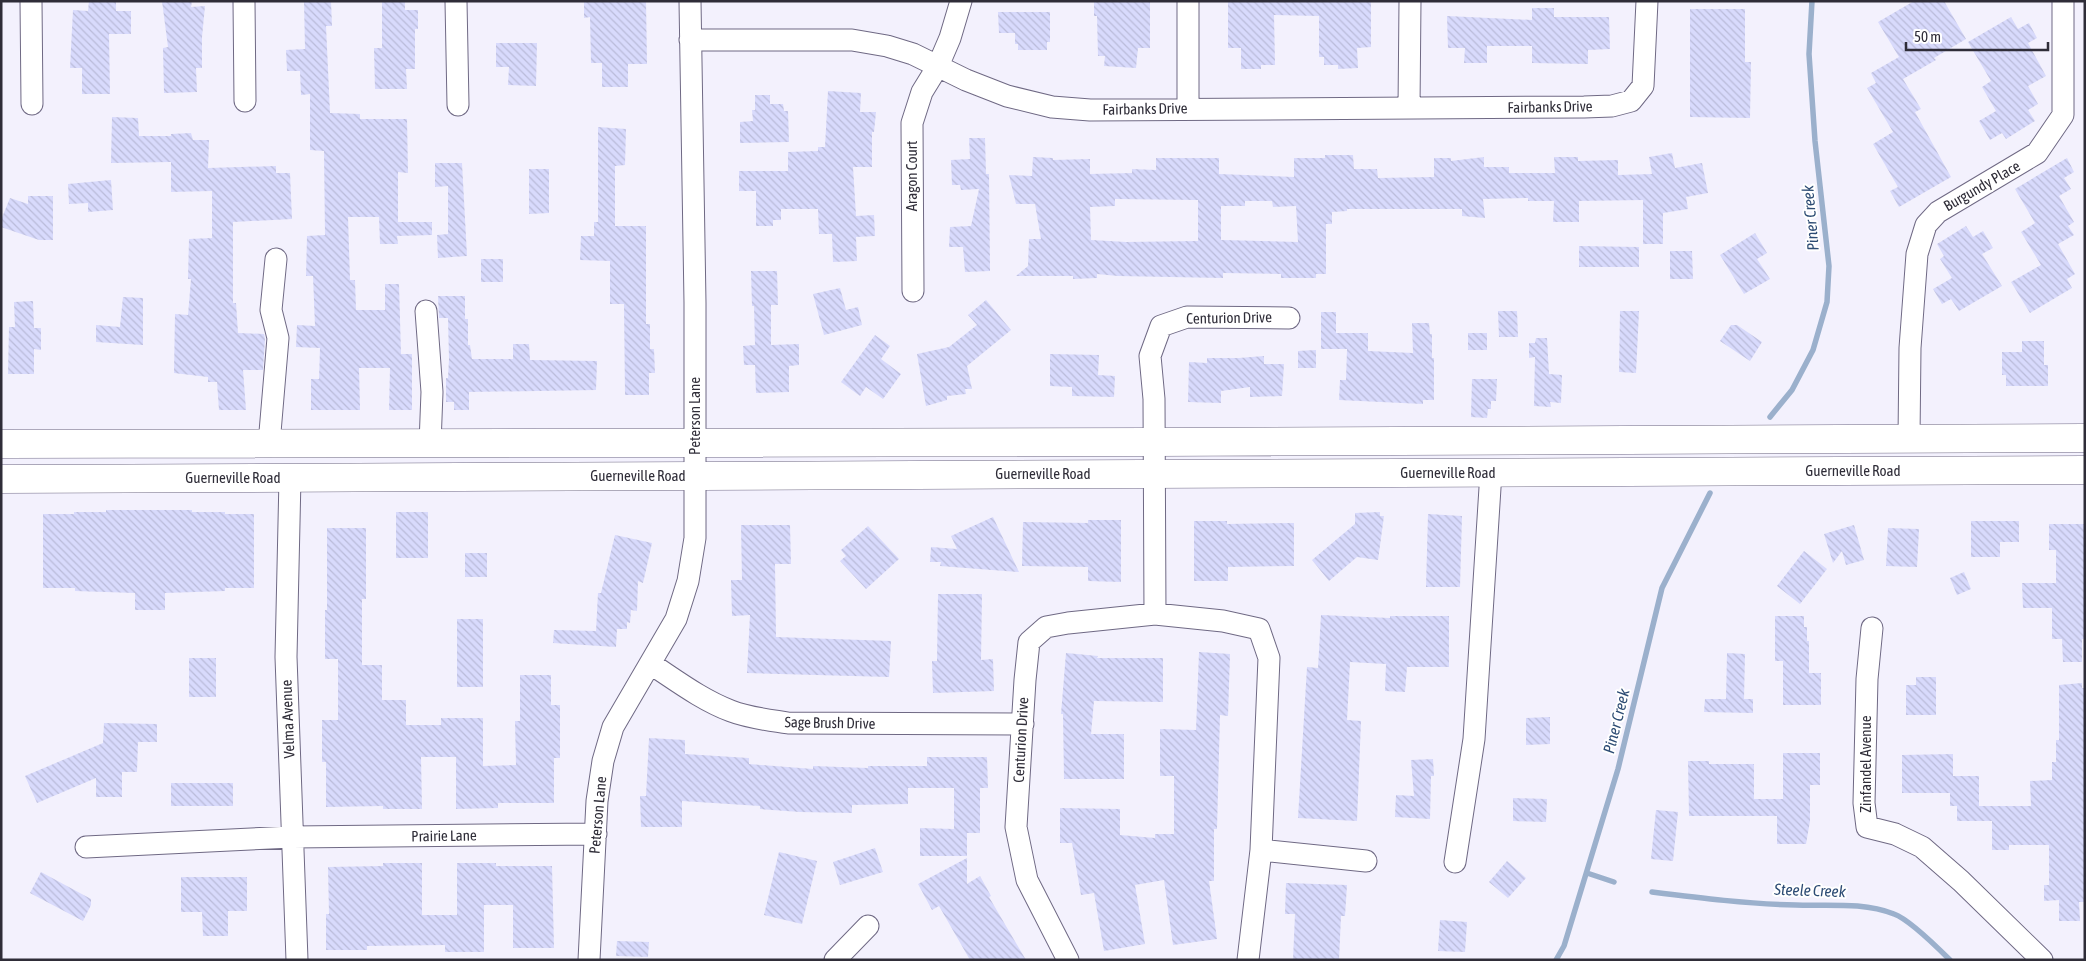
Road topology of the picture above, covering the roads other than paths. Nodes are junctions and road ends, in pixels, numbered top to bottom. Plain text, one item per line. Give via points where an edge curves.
1 (31, 1) edge
2 (244, 1) edge
3 (456, 1) edge
4 (690, 1) edge
5 (961, 1) edge
6 (1188, 1) edge
7 (1410, 1) edge
8 (1647, 1) edge
9 (2063, 1) edge
10 (690, 40) junction
11 (938, 66) junction
12 (245, 101) dead end
13 (32, 104) dead end
14 (458, 105) dead end
15 (1409, 108) junction
16 (1188, 109) junction
17 (276, 259) dead end
18 (913, 291) dead end
19 (426, 311) dead end
20 (1289, 318) dead end
21 (1908, 438) junction
22 (2085, 438) edge
23 (1154, 442) junction
24 (1, 444) edge
25 (269, 444) junction
26 (430, 444) junction
27 (694, 444) junction
28 (2085, 470) edge
29 (1491, 472) junction
30 (1155, 474) junction
31 (695, 475) junction
32 (290, 478) junction
33 (1, 479) edge
34 (1154, 614) junction
35 (1872, 628) dead end
36 (651, 664) junction
37 (1023, 724) junction
38 (596, 834) junction
39 (292, 837) junction
40 (86, 847) dead end
41 (1261, 850) junction
42 (1366, 861) dead end
43 (1455, 862) dead end
44 (868, 926) dead end
45 (297, 960) edge
46 (589, 960) edge
47 (835, 960) edge
48 (1068, 960) edge
49 (1248, 960) edge
50 (2042, 960) edge

1 - 13 street
2 - 12 street
3 - 14 street
4 - 10 street, Peterson Lane
5 - 11 street, Aragon Court
6 - 16 street
7 - 15 street
8 - 15 street, Fairbanks Drive via 1643,86 1631,101 1612,106
9 - 21 street, Burgundy Place via 2063,115 2037,153 1938,212 1926,225 1921,237 1910,348
10 - 11 street, Fairbanks Drive via 852,40 913,54
10 - 27 street, Peterson Lane
11 - 16 street, Fairbanks Drive via 1007,96 1052,107
11 - 18 street, Aragon Court via 922,92 912,122
15 - 16 street, Fairbanks Drive
17 - 25 street via 271,310 278,338
19 - 26 street via 432,392
20 - 23 street, Centurion Drive via 1187,317 1161,326 1150,356
21 - 22 main road, Guerneville Road
21 - 23 main road, Guerneville Road
23 - 27 main road, Guerneville Road
23 - 30 street, Centurion Drive
24 - 25 main road, Guerneville Road
25 - 26 main road, Guerneville Road
26 - 27 main road, Guerneville Road
27 - 31 street, Peterson Lane
28 - 29 main road, Guerneville Road
29 - 30 main road, Guerneville Road
29 - 43 street via 1474,739
30 - 31 main road, Guerneville Road
30 - 34 street, Centurion Drive
31 - 32 main road, Guerneville Road
31 - 36 street, Peterson Lane via 695,538 688,581 676,619
32 - 33 main road, Guerneville Road
32 - 39 street, Velma Avenue via 286,657
34 - 37 street, Centurion Drive via 1046,627 1030,642 1024,680
34 - 41 street, Centurion Drive via 1223,621 1259,629 1269,658
35 - 50 street, Zinfandel Avenue via 1867,679 1864,803 1867,828 1895,834 1922,847
36 - 37 street, Sage Brush Drive via 705,700 760,719 788,723
36 - 38 street, Peterson Lane via 613,727 603,761
37 - 48 street, Centurion Drive via 1016,826 1027,880
38 - 39 street, Prairie Lane
38 - 46 street, Peterson Lane
39 - 40 street, Prairie Lane
39 - 45 street, Velma Avenue
41 - 42 street
41 - 49 street, Centurion Drive
44 - 47 street

